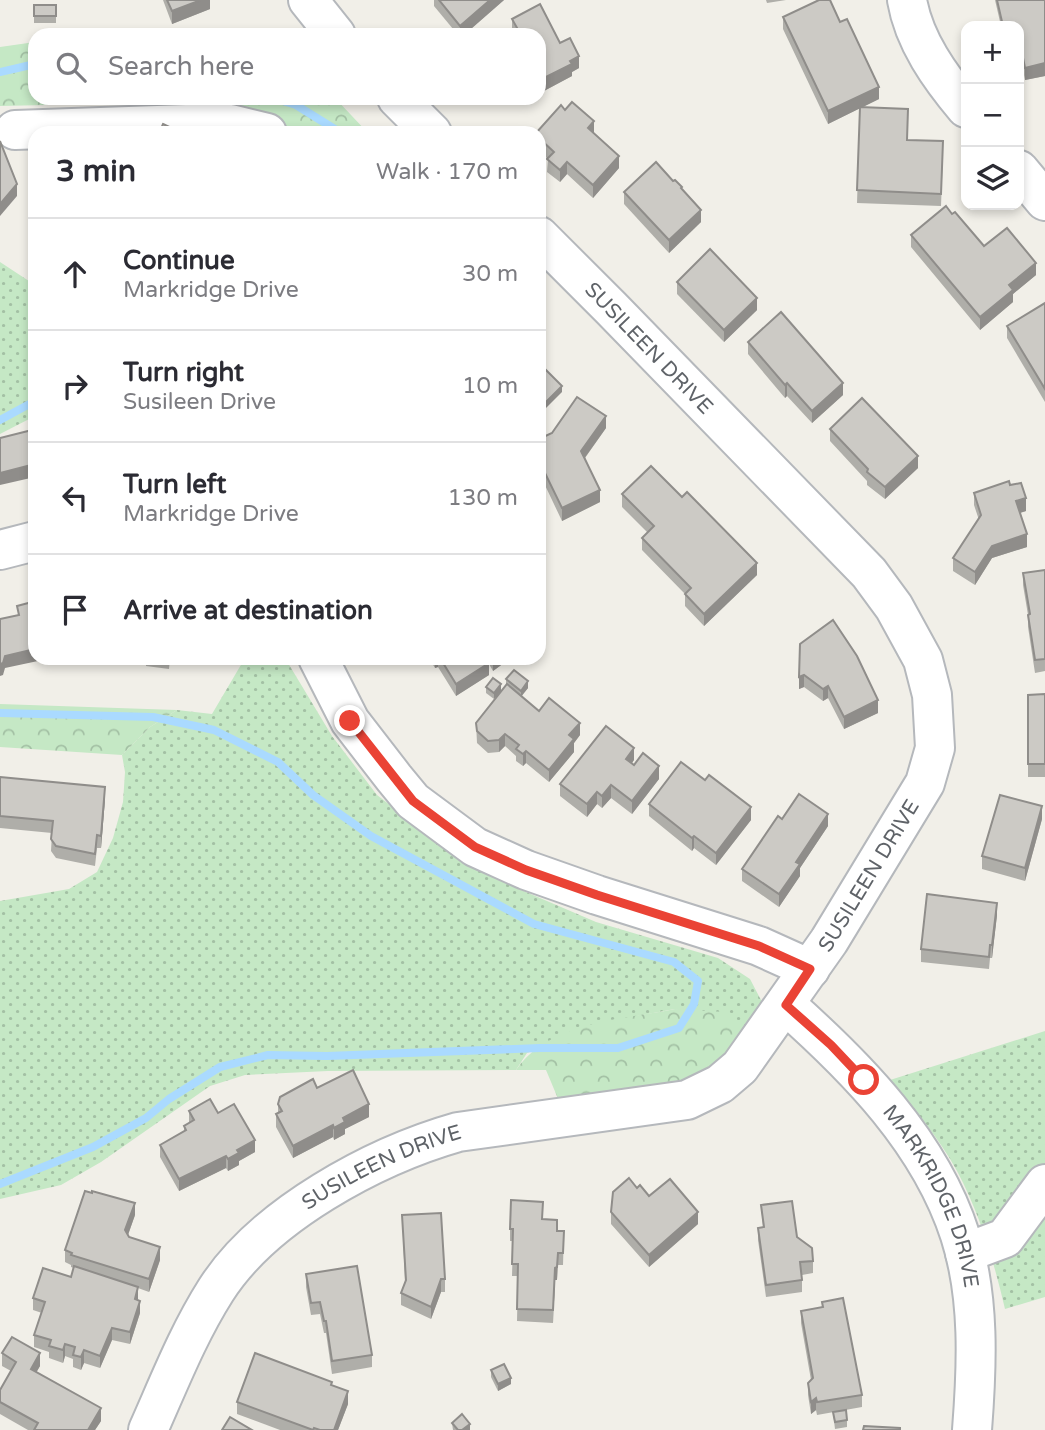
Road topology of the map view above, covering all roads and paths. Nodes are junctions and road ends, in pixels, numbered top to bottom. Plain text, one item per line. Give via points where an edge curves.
1 (308, 0) edge
2 (907, 0) edge
3 (330, 28) edge
4 (961, 102) edge
5 (402, 105) edge
6 (129, 126) edge
7 (238, 126) edge
8 (419, 126) edge
9 (15, 130) dead end
10 (28, 130) edge
11 (1024, 176) edge
12 (1045, 201) edge
13 (546, 243) edge
14 (28, 543) edge
15 (0, 550) edge
16 (322, 665) edge
17 (810, 969) junction
18 (786, 1005) junction
19 (1045, 1185) edge
20 (965, 1253) junction
21 (148, 1430) edge
22 (972, 1430) edge

1 - 3 street
2 - 4 street via 920,41
5 - 8 street
6 - 7 street
9 - 10 street
11 - 12 street
13 - 17 street, SUSILEEN DRIVE via 869,573 923,660 935,721 935,748 925,783
14 - 15 street
16 - 17 street via 350,721 413,801 475,847 526,870 759,946
17 - 18 street, SUSILEEN DRIVE
18 - 20 street, MARKRIDGE DRIVE via 831,1045 895,1116 948,1204
18 - 21 street, SUSILEEN DRIVE via 740,1067 720,1084 687,1100 458,1132 384,1159 318,1195 252,1247 217,1288
19 - 20 street via 1005,1238
20 - 22 street, MARKRIDGE DRIVE via 977,1362

